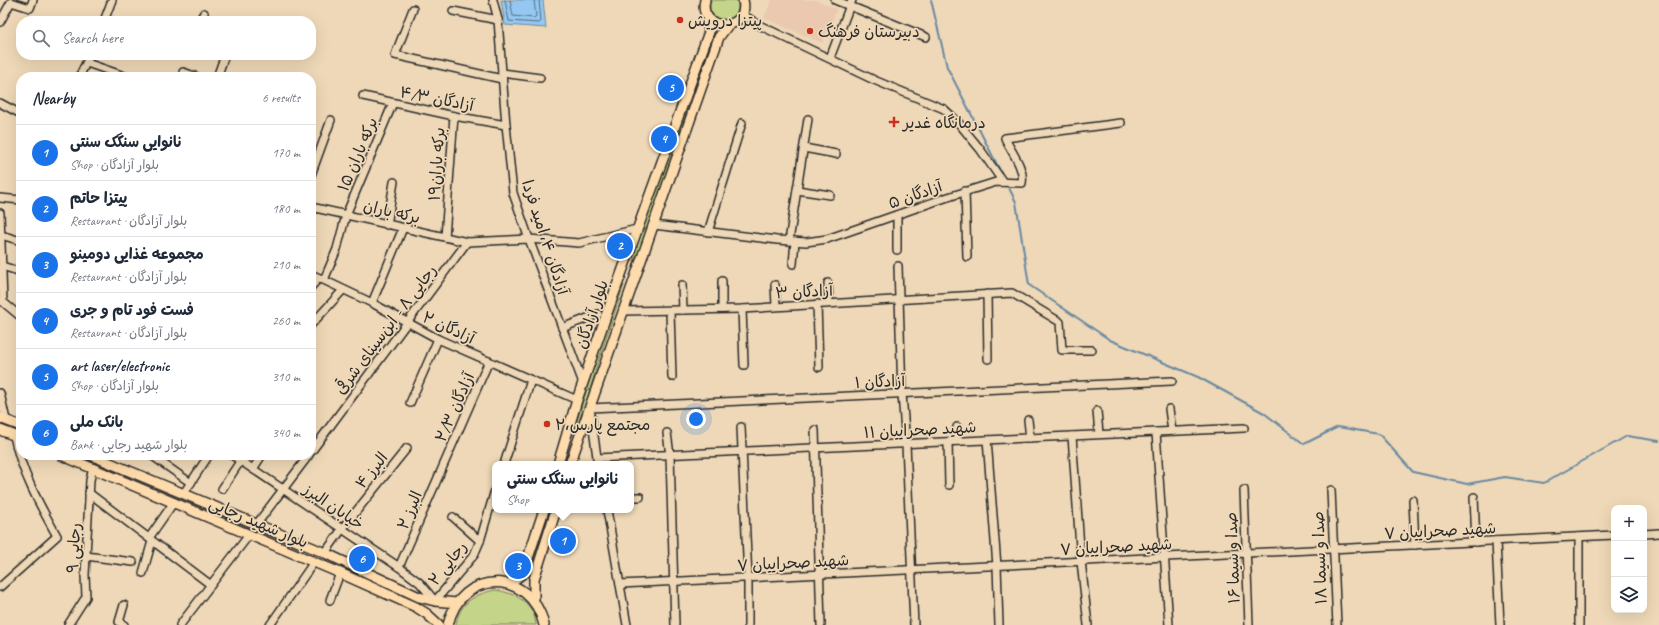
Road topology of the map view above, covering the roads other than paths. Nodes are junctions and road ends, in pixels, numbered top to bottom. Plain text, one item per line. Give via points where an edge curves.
1 (33, 0) edge
2 (112, 0) edge
3 (493, 0) edge
4 (698, 0) edge
5 (743, 0) edge
6 (835, 0) edge
7 (851, 3) edge
8 (706, 8) edge
9 (413, 9) dead end
10 (453, 11) dead end
11 (204, 12) dead end
12 (742, 14) junction
13 (106, 16) edge
14 (202, 16) edge
15 (498, 20) junction
16 (0, 22) edge
17 (728, 25) junction
18 (926, 37) dead end
19 (830, 58) junction
20 (88, 60) edge
21 (223, 60) edge
22 (87, 63) junction
23 (82, 72) edge
24 (113, 72) edge
25 (219, 72) edge
26 (502, 76) junction
27 (540, 78) dead end
28 (363, 96) dead end
29 (0, 103) edge
30 (393, 103) junction
31 (16, 109) edge
32 (454, 116) junction
33 (808, 119) dead end
34 (331, 120) dead end
35 (742, 123) dead end
36 (1120, 123) dead end
37 (506, 125) junction
38 (804, 148) junction
39 (836, 154) dead end
40 (316, 161) edge
41 (394, 182) dead end
42 (1003, 182) junction
43 (797, 190) junction
44 (964, 191) junction
45 (830, 195) dead end
46 (0, 198) edge
47 (16, 200) edge
48 (316, 208) edge
49 (0, 213) edge
50 (346, 215) junction
51 (897, 215) junction
52 (387, 225) junction
53 (654, 225) junction
54 (403, 228) junction
55 (637, 229) junction
56 (708, 232) junction
57 (1, 235) edge
58 (445, 237) junction
59 (529, 239) junction
60 (16, 240) edge
61 (792, 241) junction
62 (467, 242) junction
63 (897, 250) dead end
64 (967, 257) dead end
65 (793, 264) dead end
66 (2, 266) junction
67 (898, 266) dead end
68 (16, 270) edge
69 (621, 275) junction
70 (316, 276) edge
71 (321, 279) junction
72 (634, 279) junction
73 (722, 280) dead end
74 (316, 282) edge
75 (828, 282) dead end
76 (682, 285) dead end
77 (775, 285) dead end
78 (343, 290) junction
79 (987, 294) junction
80 (900, 300) junction
81 (1, 302) edge
82 (372, 303) junction
83 (829, 303) junction
84 (816, 304) junction
85 (776, 306) junction
86 (722, 309) junction
87 (742, 309) junction
88 (670, 310) junction
89 (683, 310) junction
90 (623, 311) junction
91 (16, 313) edge
92 (598, 314) dead end
93 (316, 320) edge
94 (407, 323) junction
95 (562, 328) junction
96 (438, 339) junction
97 (1092, 350) dead end
98 (988, 359) dead end
99 (489, 361) junction
100 (744, 365) dead end
101 (819, 367) dead end
102 (672, 377) dead end
103 (531, 380) junction
104 (1172, 381) dead end
105 (583, 384) junction
106 (0, 393) edge
107 (902, 394) junction
108 (577, 400) junction
109 (410, 403) dead end
110 (590, 408) junction
111 (1169, 409) dead end
112 (1097, 411) dead end
113 (3, 419) edge
114 (1028, 420) dead end
115 (16, 424) edge
116 (741, 427) dead end
117 (957, 427) dead end
118 (1244, 428) dead end
119 (0, 430) edge
120 (815, 430) dead end
121 (1172, 431) junction
122 (1156, 432) junction
123 (667, 433) dead end
124 (1099, 434) junction
125 (16, 436) edge
126 (1072, 436) junction
127 (1030, 438) junction
128 (987, 440) junction
129 (956, 441) junction
130 (948, 442) junction
131 (906, 444) junction
132 (316, 445) edge
133 (407, 448) dead end
134 (814, 448) junction
135 (743, 451) junction
136 (562, 454) junction
137 (670, 455) junction
138 (21, 460) edge
139 (73, 460) edge
140 (103, 460) edge
141 (158, 460) edge
142 (206, 460) edge
143 (241, 460) joint
144 (259, 460) edge
145 (305, 460) edge
146 (505, 461) edge
147 (559, 461) edge
148 (572, 461) edge
149 (598, 461) edge
150 (444, 464) joint
151 (93, 468) junction
152 (253, 468) junction
153 (191, 483) junction
154 (949, 485) dead end
155 (222, 489) dead end
156 (283, 489) junction
157 (1244, 490) dead end
158 (1331, 490) dead end
159 (89, 493) junction
160 (184, 493) junction
161 (634, 497) edge
162 (640, 497) dead end
163 (1474, 497) dead end
164 (492, 500) edge
165 (1413, 500) dead end
166 (174, 502) junction
167 (543, 513) edge
168 (555, 513) edge
169 (608, 513) edge
170 (454, 517) dead end
171 (256, 525) junction
172 (342, 529) junction
173 (1659, 533) edge
174 (1647, 534) edge
175 (249, 535) junction
176 (1611, 535) edge
177 (1579, 537) junction
178 (150, 539) junction
179 (480, 540) junction
180 (1496, 541) junction
181 (1476, 542) junction
182 (1415, 545) junction
183 (1332, 549) junction
184 (325, 553) junction
185 (1245, 553) junction
186 (86, 556) junction
187 (1164, 557) junction
188 (133, 562) dead end
189 (314, 562) junction
190 (1081, 562) junction
191 (997, 566) junction
192 (399, 567) junction
193 (911, 570) junction
194 (143, 573) dead end
195 (340, 573) junction
196 (819, 574) junction
197 (748, 578) junction
198 (674, 582) junction
199 (509, 584) junction
200 (620, 584) junction
201 (211, 585) junction
202 (0, 587) edge
203 (330, 600) dead end
204 (534, 600) junction
205 (435, 601) junction
206 (457, 603) junction
207 (124, 605) dead end
208 (68, 625) edge
209 (124, 625) edge
210 (180, 625) edge
211 (270, 625) edge
212 (439, 625) edge
213 (448, 625) edge
214 (544, 625) edge
215 (627, 625) edge
216 (675, 625) edge
217 (748, 625) edge
218 (821, 625) edge
219 (914, 625) edge
220 (999, 625) edge
221 (1088, 625) edge
222 (1169, 625) edge
223 (1249, 625) edge
224 (1336, 625) edge
225 (1500, 625) edge
226 (1579, 625) edge

1 - 16 street via 30,8 11,2
2 - 13 street
3 - 15 street, آزادگان ۴، امید فردا
4 - 8 main road
5 - 12 main road
6 - 7 street
7 - 18 street
7 - 19 street
8 - 17 main road via 715,23
8 - 55 main road, بلوار آزادگان via 709,32
9 - 26 street via 395,55
10 - 15 street
11 - 14 street
12 - 17 main road, بلوار آزادگان
12 - 19 street via 760,26
15 - 26 street, آزادگان ۴، امید فردا
17 - 53 main road, بلوار آزادگان via 719,37
19 - 42 street via 874,80 944,109 980,149
20 - 22 street
21 - 25 street
22 - 23 street
22 - 24 street
26 - 27 street
26 - 37 street, آزادگان ۴، امید فردا
28 - 30 street, آزادگان ۴/۳
29 - 31 street
30 - 32 street, آزادگان ۴/۳
30 - 50 street, برکه باران ۱۵
32 - 37 street, آزادگان ۴/۳
32 - 58 street, برکه باران۱۹
33 - 38 street
34 - 40 street
35 - 56 street
36 - 42 street, آزادگان ۵ via 1005,138 1023,177 1022,183
37 - 59 street, آزادگان ۴، امید فردا via 513,193
38 - 39 street
38 - 43 street
41 - 52 street
42 - 44 street, آزادگان ۵
43 - 45 street
43 - 61 street
44 - 51 street, آزادگان ۵
44 - 64 street
46 - 47 street
48 - 50 street, برکه باران
49 - 57 street
50 - 52 street, برکه باران
50 - 71 street, برکه باران ۱۵ via 337,249
51 - 61 street, آزادگان ۵ via 827,239
51 - 63 street
52 - 54 street, برکه باران
53 - 56 street, آزادگان ۵
53 - 72 main road, بلوار آزادگان
54 - 58 street, برکه باران
54 - 82 street
55 - 59 street, برکه باران via 579,243
55 - 69 main road, بلوار آزادگان
56 - 61 street, آزادگان ۵
57 - 60 street
57 - 66 street
58 - 62 street, برکه باران
59 - 62 street, برکه باران
59 - 95 street, آزادگان ۴، امید فردا
61 - 65 street
62 - 94 street, رجایی ۸ - ابن‌سینای شرقی
66 - 68 street
66 - 81 street
67 - 80 street
69 - 72 main road
69 - 105 main road, بلوار آزادگان
70 - 71 street, آزادگان ۲
71 - 74 street
71 - 78 street, آزادگان ۲
72 - 90 main road, بلوار آزادگان
73 - 86 street
75 - 83 street
76 - 89 street
77 - 85 street
78 - 82 street, آزادگان ۲
78 - 93 street
79 - 80 street, آزادگان ۳
79 - 97 street, آزادگان ۳ via 1012,294 1060,322 1062,350
79 - 98 street
80 - 83 street, آزادگان ۳
80 - 107 street
81 - 91 street
82 - 94 street, آزادگان ۲
83 - 84 street, آزادگان ۳
84 - 85 street, آزادگان ۳
84 - 101 street
85 - 87 street, آزادگان ۳
86 - 87 street, آزادگان ۳
86 - 89 street, آزادگان ۳
87 - 100 street
88 - 89 street, آزادگان ۳
88 - 90 street, آزادگان ۳
88 - 102 street
90 - 110 main road, بلوار آزادگان
92 - 95 street
94 - 96 street, آزادگان ۲
94 - 132 street, رجایی ۸ - ابن‌سینای شرقی
95 - 105 street, آزادگان ۴، امید فردا
96 - 99 street, آزادگان ۲
96 - 109 street
99 - 103 street, آزادگان ۲
99 - 150 street, آزادگان ۲/۳
103 - 108 street, آزادگان ۲
103 - 146 street
104 - 107 street, آزادگان ۱
105 - 108 main road, بلوار آزادگان
106 - 113 street
107 - 110 street, آزادگان ۱
107 - 131 street
108 - 136 main road, بلوار آزادگان
110 - 148 main road, بلوار آزادگان
110 - 149 street
111 - 121 street
112 - 124 street
113 - 115 main road
114 - 127 street
116 - 135 street
117 - 129 street
118 - 121 street, شهید صحراییان ۱۱
119 - 125 main road
120 - 134 street
121 - 122 street, شهید صحراییان ۱۱
122 - 124 street, شهید صحراییان ۱۱
122 - 187 street
123 - 137 street
124 - 126 street, شهید صحراییان ۱۱
126 - 127 street, شهید صحراییان ۱۱
126 - 190 street
127 - 128 street, شهید صحراییان ۱۱
128 - 129 street, شهید صحراییان ۱۱
128 - 191 street
129 - 130 street, شهید صحراییان ۱۱
130 - 131 street, شهید صحراییان ۱۱
130 - 154 street
131 - 134 street, شهید صحراییان ۱۱
131 - 193 street
133 - 172 street, البرز ۴
134 - 135 street, شهید صحراییان ۱۱
134 - 196 street
135 - 137 street, شهید صحراییان ۱۱
135 - 197 street
136 - 147 main road, بلوار آزادگان
136 - 148 main road
137 - 149 street, شهید صحراییان ۱۱
137 - 198 street
138 - 202 street via 36,500 57,536
139 - 151 main road, بلوار شهید رجایی
140 - 160 main road, بلوار شهید رجایی
141 - 153 street
142 - 153 street
143 - 152 street, خیابان البرز
143 - 155 street
144 - 152 street
145 - 156 street
150 - 192 street, البرز ۲
151 - 159 street, رجایی ۹
151 - 166 main road, بلوار شهید رجایی
152 - 156 street, خیابان البرز
153 - 160 street
156 - 171 street
156 - 172 street, خیابان البرز
157 - 185 street, صدا و سیما ۱۶
158 - 183 street, صدا و سیما ۱۸
159 - 178 street
159 - 186 street, رجایی ۹
160 - 171 main road, بلوار شهید رجایی
161 - 162 street
163 - 181 street
164 - 179 street, رجایی ۲
165 - 182 street
166 - 175 main road, بلوار شهید رجایی
166 - 178 street
167 - 199 main road via 523,573
168 - 204 main road via 534,578
169 - 200 street
170 - 179 street
171 - 175 main road
171 - 184 main road, بلوار شهید رجایی
172 - 184 street, البرز ۴
172 - 192 street, خیابان البرز
173 - 174 street
175 - 189 main road, بلوار شهید رجایی
175 - 201 street
176 - 177 street, شهید صحراییان ۷
177 - 180 street, شهید صحراییان ۷
177 - 226 street
178 - 194 street
178 - 201 street
179 - 205 street, رجایی ۲ via 474,554
180 - 181 street, شهید صحراییان ۷
180 - 225 street
181 - 182 street, شهید صحراییان ۷
182 - 183 street, شهید صحراییان ۷
183 - 185 street, شهید صحراییان ۷
183 - 224 street, صدا و سیما ۱۸
184 - 205 main road, بلوار شهید رجایی via 419,597
185 - 187 street, شهید صحراییان ۷
185 - 223 street, صدا و سیما ۱۶
186 - 188 street
186 - 208 street, رجایی ۹ via 86,597
187 - 190 street, شهید صحراییان ۷
187 - 222 street
189 - 195 main road, بلوار شهید رجایی
189 - 211 street
190 - 191 street, شهید صحراییان ۷
190 - 221 street
191 - 193 street, شهید صحراییان ۷
191 - 220 street
192 - 205 street, خیابان البرز via 420,583
193 - 196 street, شهید صحراییان ۷
193 - 219 street
195 - 203 street
195 - 212 main road, بلوار شهید رجایی via 416,607
196 - 197 street, شهید صحراییان ۷
196 - 218 street
197 - 198 street, شهید صحراییان ۷
197 - 217 street
198 - 200 street, شهید صحراییان ۷
198 - 216 street
199 - 204 main road
199 - 206 main road via 494,583 480,586 467,592
200 - 215 street
201 - 210 street
204 - 214 main road via 542,613
205 - 206 main road, بلوار شهید رجایی
206 - 213 main road
207 - 209 street via 119,622

